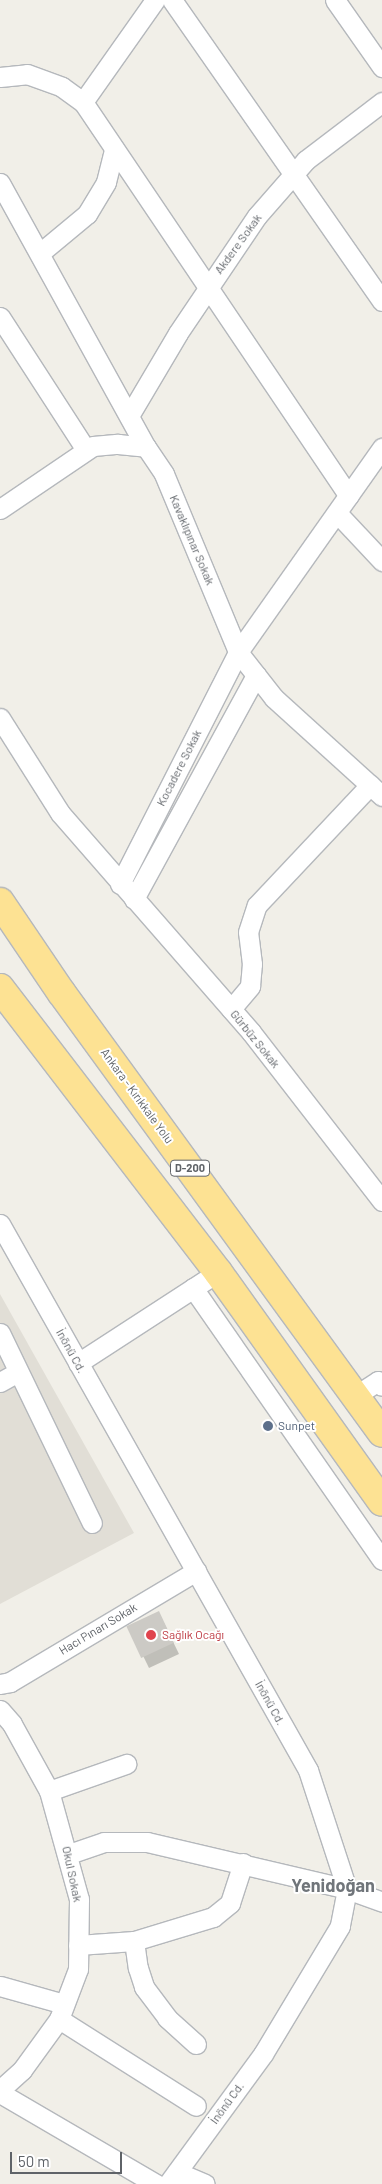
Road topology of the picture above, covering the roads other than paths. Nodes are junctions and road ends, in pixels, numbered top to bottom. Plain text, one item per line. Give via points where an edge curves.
1 (155, 0) edge
2 (172, 0) edge
3 (335, 0) edge
4 (382, 67) edge
5 (0, 77) edge
6 (83, 102) junction
7 (382, 102) edge
8 (114, 149) junction
9 (294, 174) junction
10 (0, 183) edge
11 (40, 253) junction
12 (208, 287) junction
13 (382, 301) edge
14 (0, 317) edge
15 (129, 416) junction
16 (146, 448) junction
17 (382, 448) edge
18 (86, 450) junction
19 (349, 496) junction
20 (0, 509) edge
21 (336, 513) junction
22 (382, 561) edge
23 (238, 652) junction
24 (256, 674) junction
25 (0, 718) edge
26 (376, 791) edge
27 (120, 884) junction
28 (134, 899) junction
29 (0, 902) edge
30 (0, 988) edge
31 (231, 1009) junction
32 (382, 1201) edge
33 (0, 1224) edge
34 (7, 1253) edge
35 (218, 1272) junction
36 (193, 1288) junction
37 (0, 1334) edge
38 (78, 1363) junction
39 (8, 1377) edge
40 (382, 1386) edge
41 (355, 1396) junction
42 (382, 1433) edge
43 (377, 1495) edge
44 (344, 1507) junction
45 (92, 1523) dead end
46 (382, 1560) edge
47 (196, 1571) junction
48 (0, 1684) edge
49 (0, 1710) edge
50 (126, 1764) dead end
51 (49, 1791) junction
52 (69, 1854) junction
53 (243, 1863) junction
54 (347, 1889) junction
55 (382, 1902) edge
56 (134, 1941) junction
57 (78, 1945) junction
58 (0, 1986) edge
59 (62, 2011) junction
60 (196, 2044) dead end
61 (0, 2090) edge
62 (0, 2093) edge
63 (196, 2106) dead end
64 (172, 2178) edge
65 (156, 2184) edge
66 (205, 2184) edge

1 - 6 street
2 - 9 street
3 - 4 street
5 - 6 street via 26,74 62,87
6 - 8 street
7 - 9 street, Akdere Sokak via 306,160
8 - 11 street via 106,182 87,214
8 - 12 street
9 - 12 street, Akdere Sokak via 257,216
9 - 13 street
10 - 11 street, Kavaklıpınar Sokak
11 - 15 street, Kavaklıpınar Sokak
12 - 15 street, Akdere Sokak
12 - 19 street
14 - 18 street
15 - 16 street, Kavaklıpınar Sokak
16 - 18 street via 118,444 93,446
16 - 23 street, Kavaklıpınar Sokak via 164,474
17 - 19 street, Kocadere Sokak
18 - 20 street
19 - 21 street, Kocadere Sokak
21 - 22 street
21 - 23 street, Kocadere Sokak
23 - 24 street, Kavaklıpınar Sokak
23 - 27 street, Kocadere Sokak
24 - 26 street, Kavaklıpınar Sokak via 274,698
24 - 28 street, Kocadere Sokak
25 - 27 street, Gürbüz Sokak via 60,813
26 - 31 street via 257,905 248,932 252,964 250,986
27 - 28 street, Gürbüz Sokak
28 - 31 street, Gürbüz Sokak
29 - 41 highway, Ankara - Kırıkkale Yolu / D-200 via 61,992
30 - 35 highway
31 - 32 street, Gürbüz Sokak
33 - 34 street, İnönü Cd.
34 - 38 street, İnönü Cd.
35 - 36 street
35 - 43 highway
36 - 38 street
36 - 44 street
37 - 39 street
38 - 47 street, İnönü Cd.
39 - 45 street
40 - 41 street via 378,1382
41 - 42 highway, Ankara - Kırıkkale Yolu / D-200
43 - 44 street
44 - 46 street
47 - 48 street, Hacı Pınarı Sokak via 10,1682
47 - 54 street, İnönü Cd. via 308,1770
49 - 51 street, Okul Sokak via 12,1724
50 - 51 street
51 - 52 street, Okul Sokak
52 - 53 street via 104,1842 147,1842
52 - 57 street, Okul Sokak via 79,1899
53 - 54 street
53 - 56 street via 230,1903 213,1917
54 - 55 street
54 - 64 street, İnönü Cd. via 340,1926 263,2054
56 - 57 street
56 - 60 street via 144,1987 167,2018
57 - 59 street, Okul Sokak via 78,1969
58 - 59 street
59 - 61 street, Okul Sokak via 22,2070
59 - 63 street
62 - 65 street
64 - 66 street

